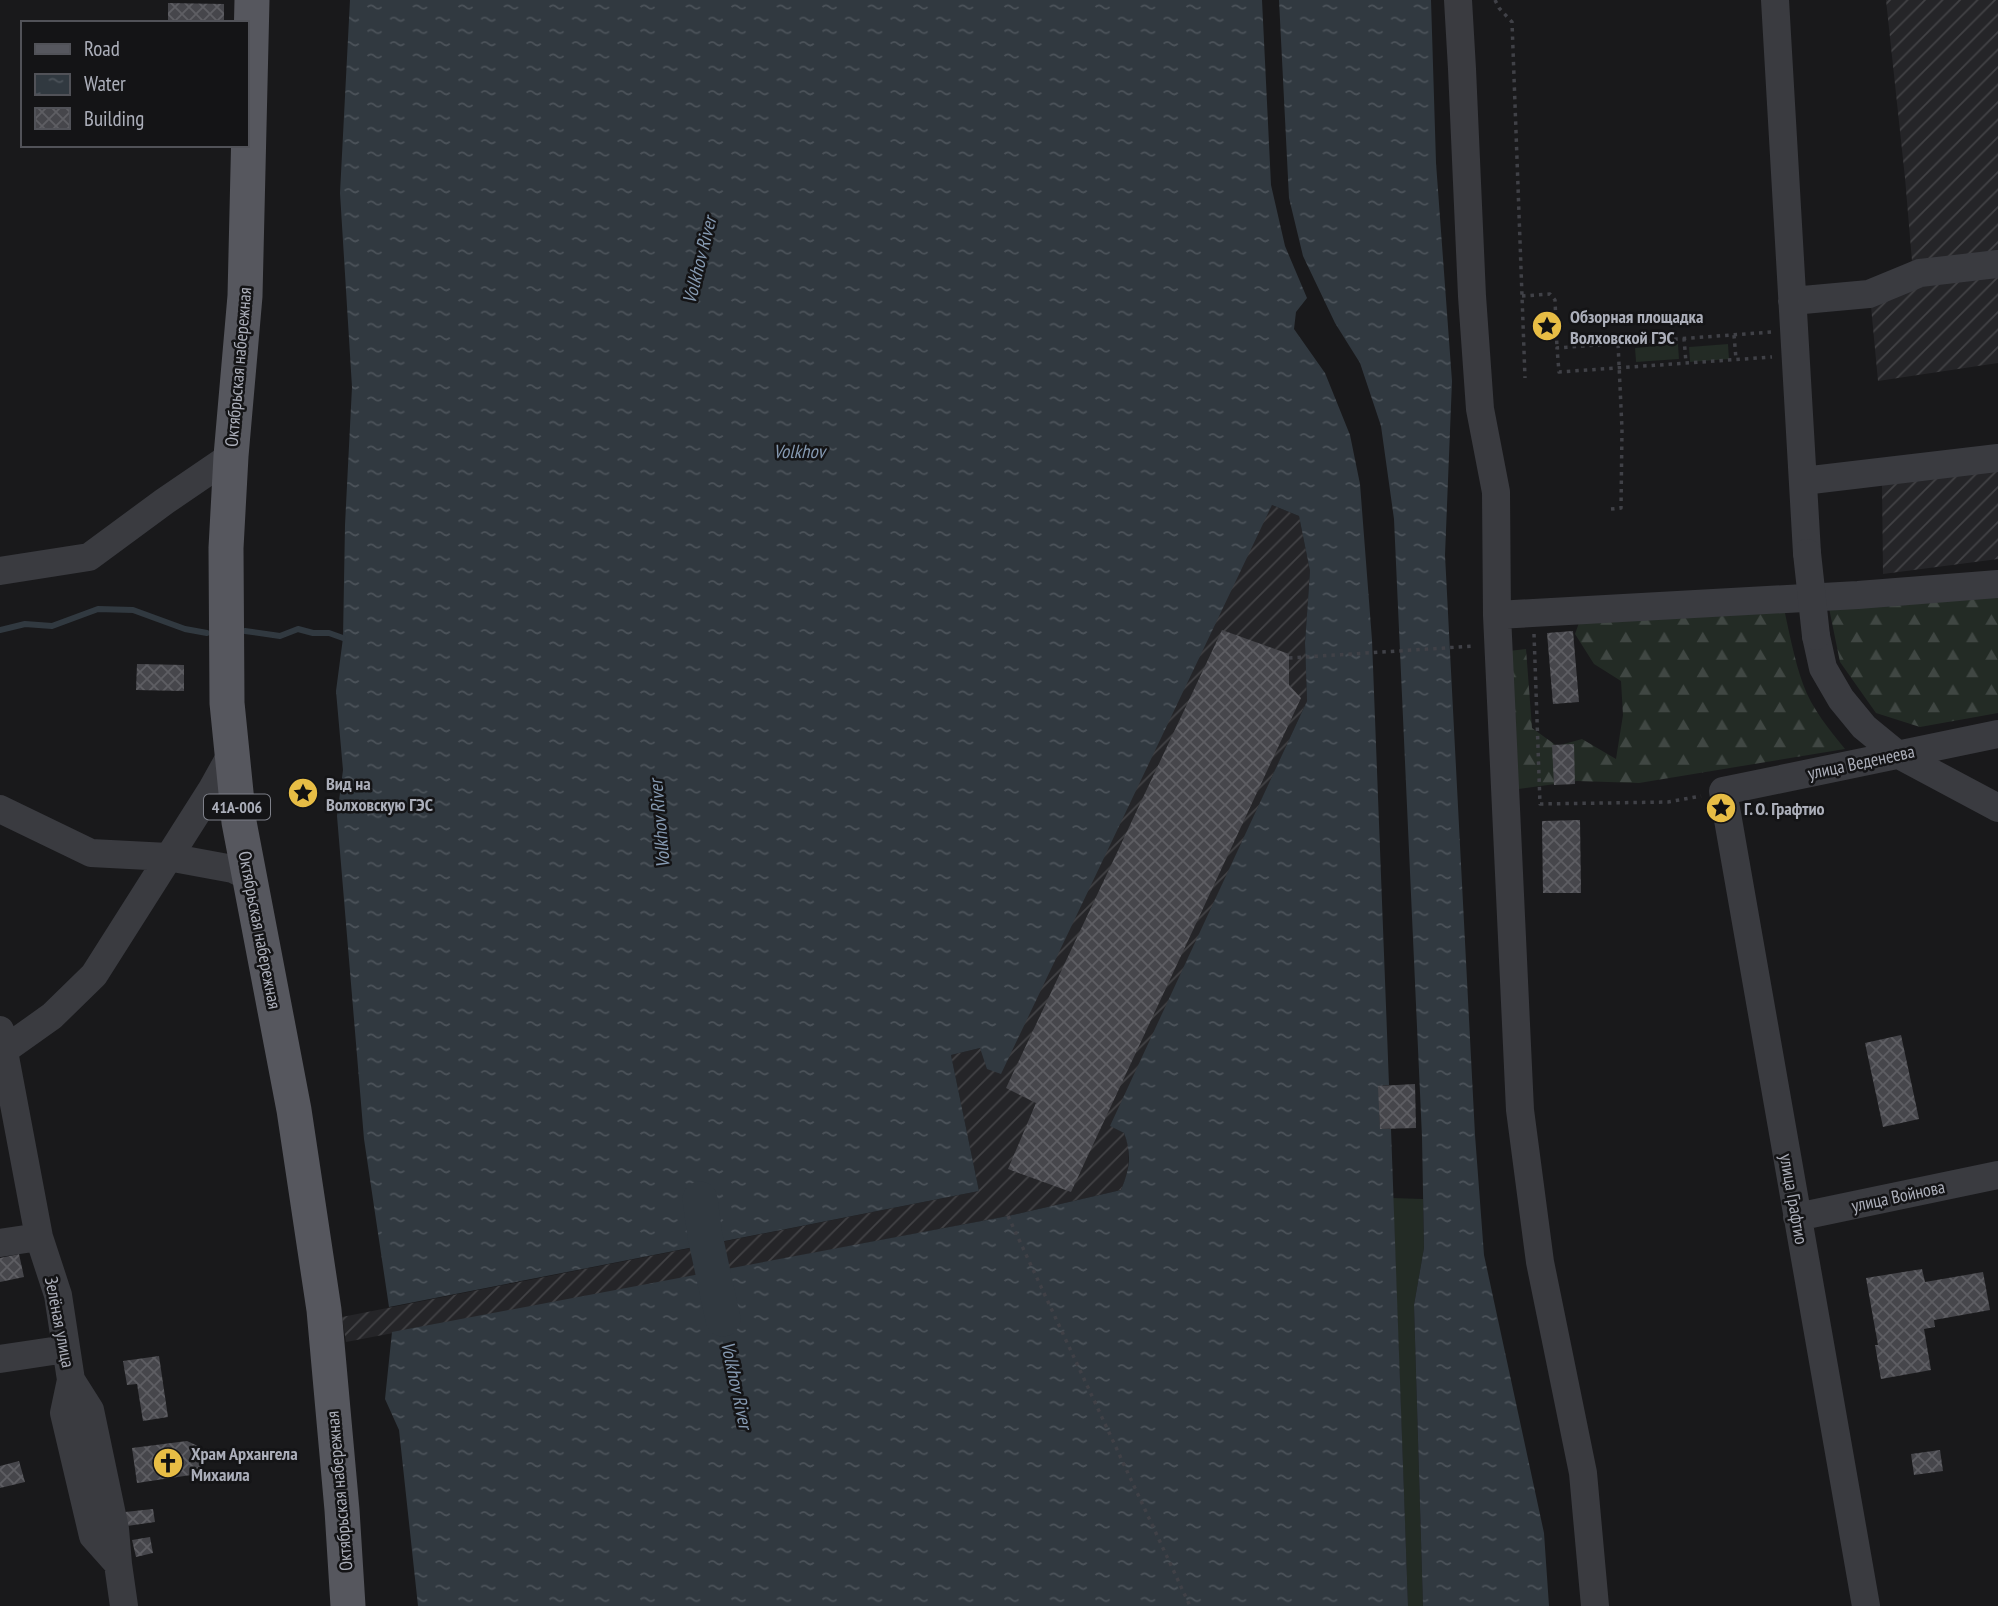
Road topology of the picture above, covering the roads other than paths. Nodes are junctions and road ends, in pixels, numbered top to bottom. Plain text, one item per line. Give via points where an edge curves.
1 (252, 0) edge
2 (1458, 0) edge
3 (1775, 0) edge
4 (1998, 264) edge
5 (1792, 301) junction
6 (231, 456) junction
7 (1998, 458) edge
8 (1803, 481) junction
9 (0, 571) edge
10 (1998, 584) edge
11 (1497, 615) junction
12 (1998, 734) edge
13 (232, 753) junction
14 (1897, 754) junction
15 (1723, 791) joint
16 (1998, 808) edge
17 (0, 809) edge
18 (167, 857) junction
19 (251, 878) junction
20 (1, 1045) edge
21 (1998, 1175) edge
22 (1797, 1217) junction
23 (40, 1237) junction
24 (0, 1243) edge
25 (66, 1349) junction
26 (0, 1359) edge
27 (124, 1606) edge
28 (348, 1606) edge
29 (1595, 1606) edge
30 (1866, 1606) edge

1 - 6 main road, Октябрьская набережная / 41А-006 via 244,296
2 - 11 street via 1479,396 1496,492
3 - 5 street
4 - 5 street via 1920,273 1869,294
5 - 8 street
6 - 9 street via 89,557
6 - 13 main road, Октябрьская набережная / 41А-006 via 226,561
7 - 8 street
8 - 14 street, bridge via 1807,553 1823,668 1864,727
10 - 11 street
11 - 29 street via 1520,1110 1541,1262 1583,1473
12 - 14 street, улица Веденеева
13 - 18 street
13 - 19 main road, Октябрьская набережная / 41А-006
14 - 15 street, улица Веденеева
14 - 16 street
15 - 22 street, улица Графтио
17 - 18 street via 91,853
18 - 19 street via 233,869
18 - 20 street via 94,975 52,1016
19 - 28 main road, Октябрьская набережная / 41А-006 via 294,1110 324,1310
20 - 23 street, Зелёная улица
21 - 22 street, улица Войнова
22 - 30 street, улица Графтио
23 - 24 street
23 - 25 street, Зелёная улица via 58,1295
25 - 26 street
25 - 27 street, Зелёная улица via 71,1380 64,1413 93,1536 118,1564

